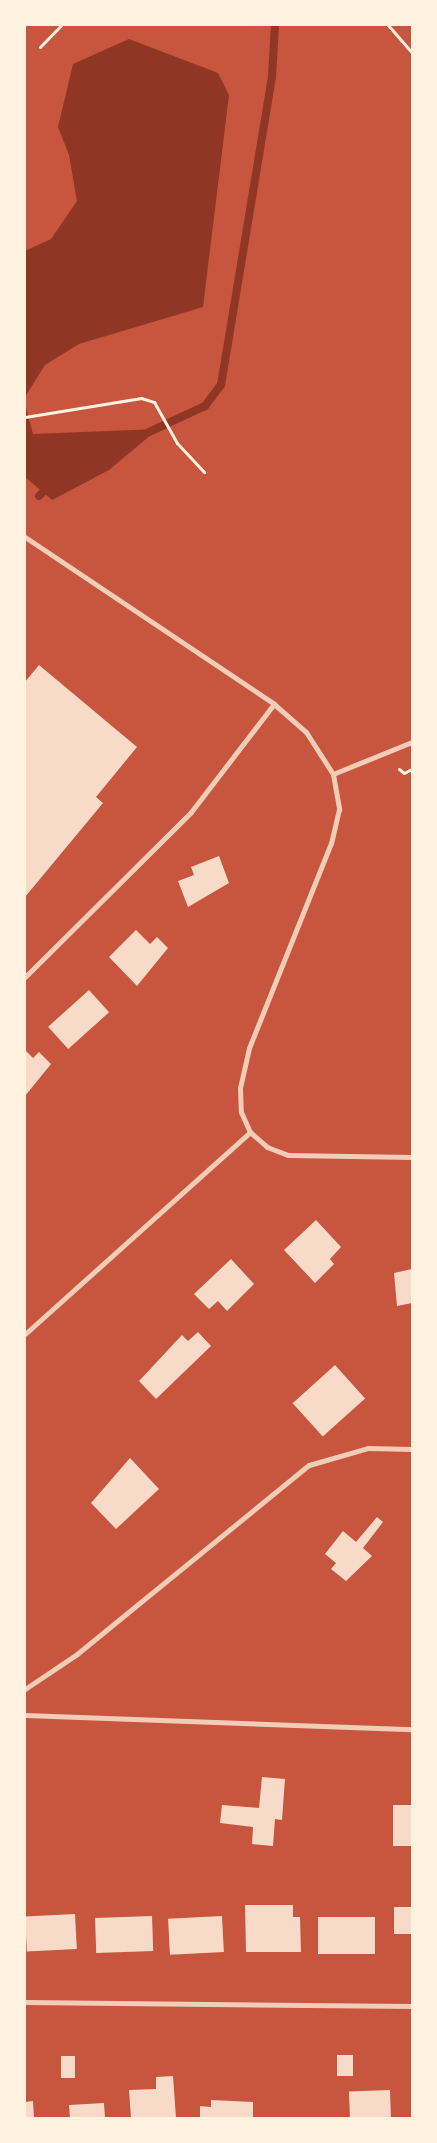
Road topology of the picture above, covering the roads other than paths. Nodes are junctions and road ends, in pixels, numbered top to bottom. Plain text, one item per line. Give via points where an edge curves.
1 (25, 537) edge
2 (274, 704) junction
3 (412, 742) edge
4 (333, 774) junction
5 (25, 977) edge
6 (250, 1132) junction
7 (412, 1157) edge
8 (25, 1334) edge
9 (412, 1449) edge
10 (25, 1690) edge
11 (25, 1716) edge
12 (412, 1729) edge
13 (25, 2002) edge
14 (412, 2006) edge

1 - 2 street
2 - 4 street via 306,732
2 - 5 street via 191,812
3 - 4 street
4 - 6 street via 339,809 331,842 249,1048 240,1088 241,1112
6 - 7 street via 267,1147 288,1154
6 - 8 street
9 - 10 street via 368,1448 310,1465 77,1654
11 - 12 street
13 - 14 street

